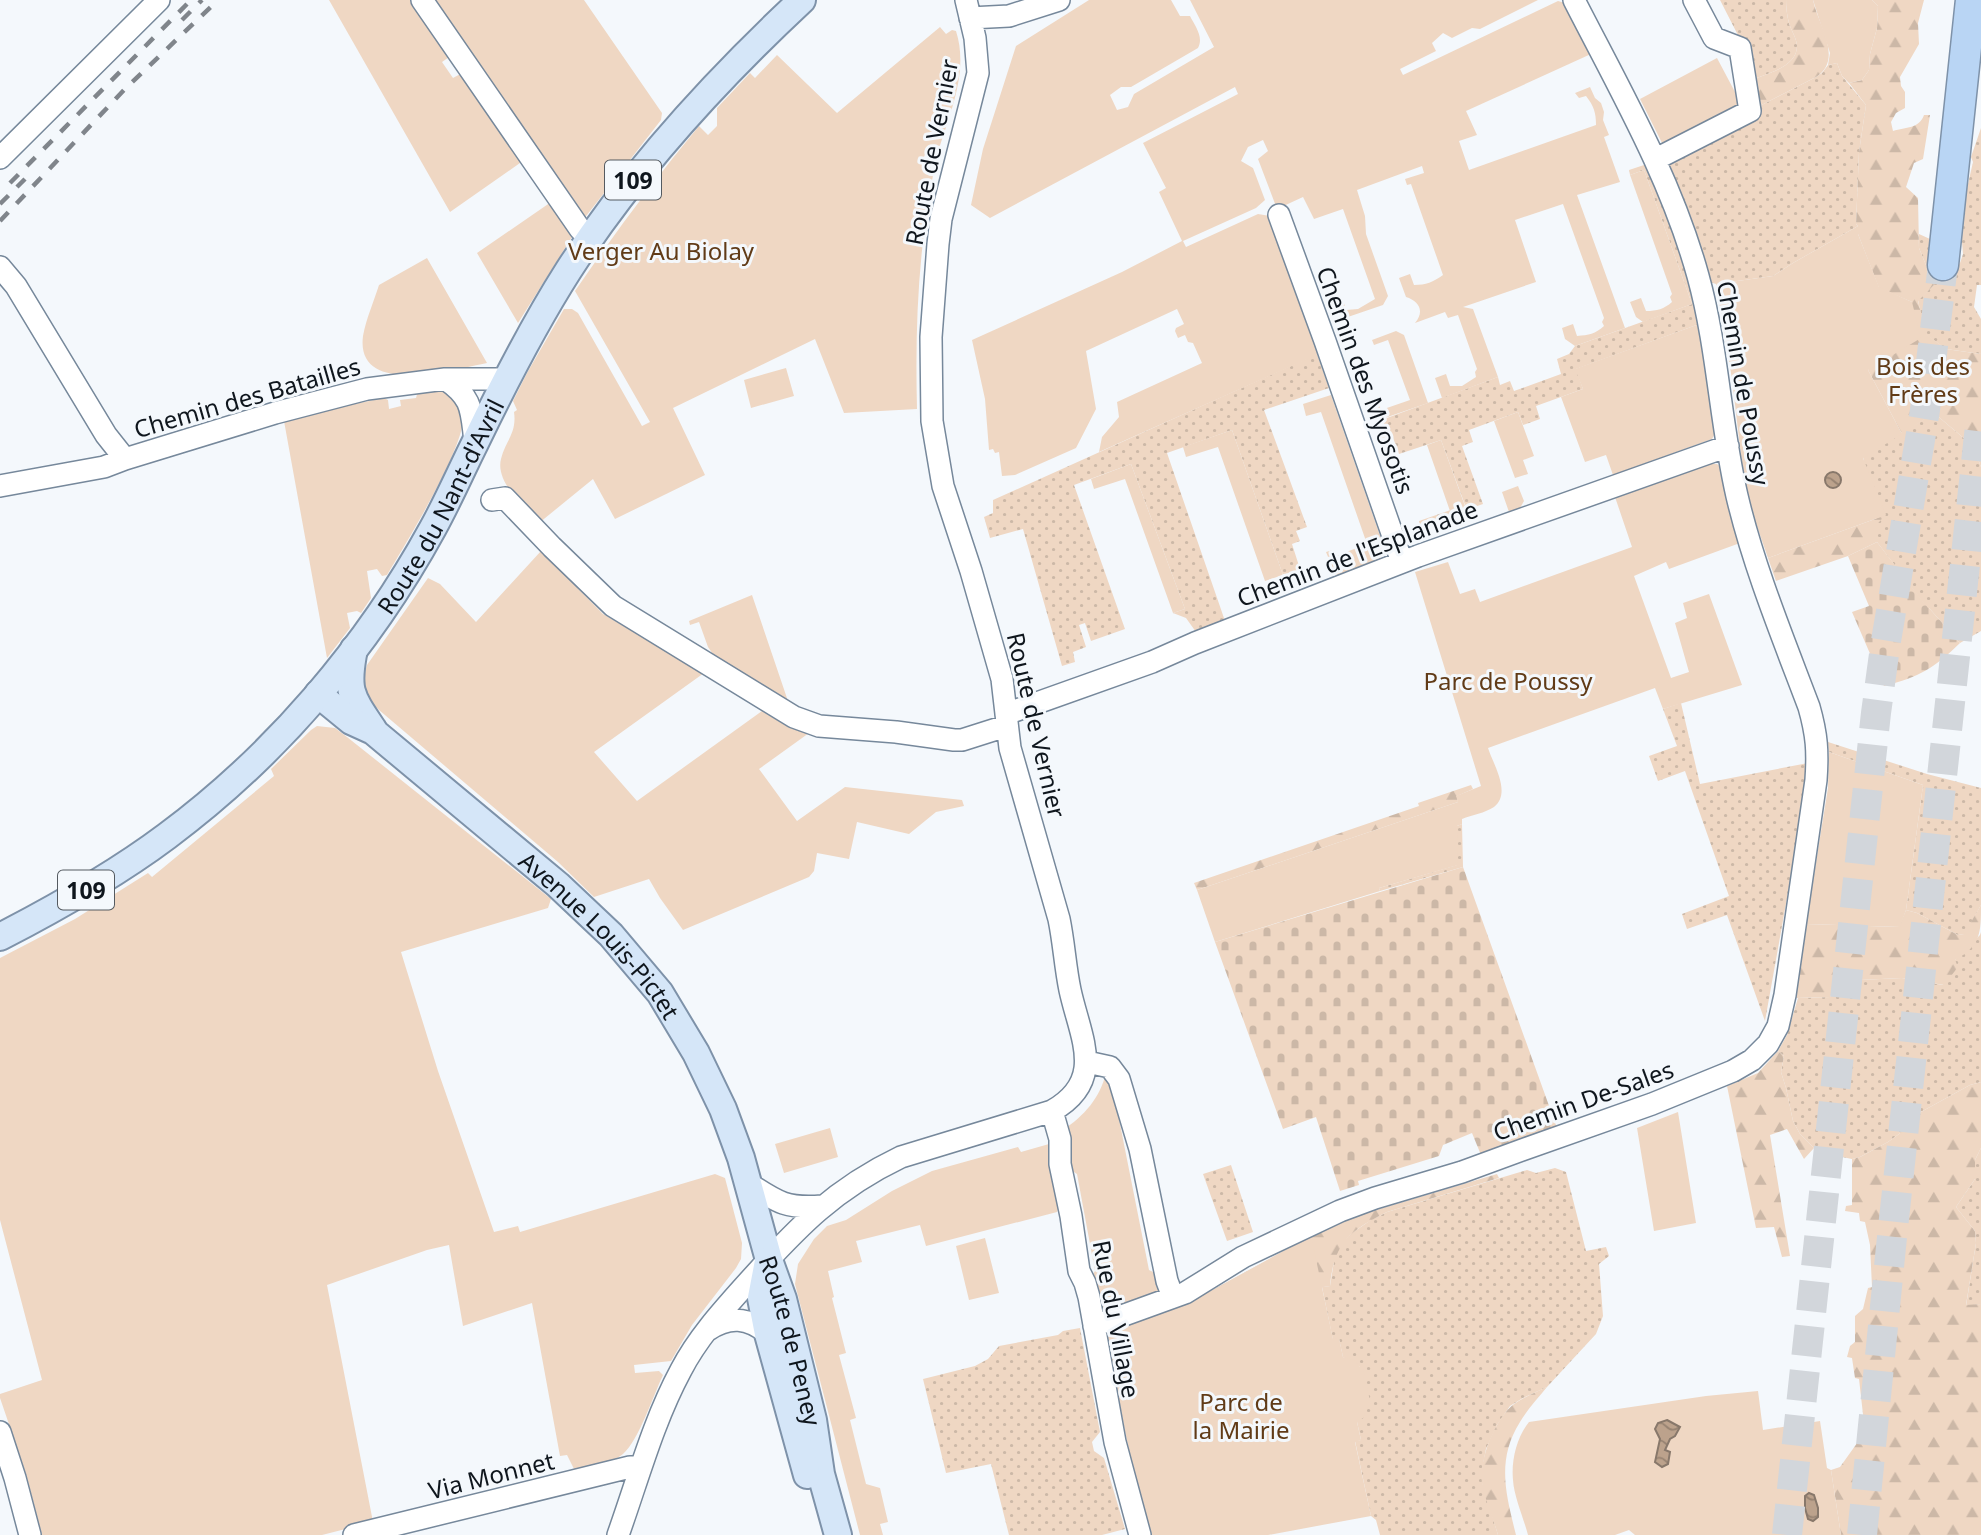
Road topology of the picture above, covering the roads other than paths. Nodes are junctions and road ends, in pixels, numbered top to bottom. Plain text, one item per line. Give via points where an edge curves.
1 (422, 0) edge
2 (802, 0) edge
3 (955, 0) edge
4 (1059, 0) edge
5 (1574, 0) edge
6 (1694, 0) edge
7 (1971, 0) edge
8 (148, 4) edge
9 (997, 8) edge
10 (968, 9) edge
11 (978, 73) junction
12 (0, 158) edge
13 (1656, 159) junction
14 (1279, 215) dead end
15 (590, 239) junction
16 (1943, 265) tunnel mouth
17 (0, 267) edge
18 (445, 379) junction
19 (507, 379) junction
20 (475, 441) junction
21 (1728, 446) junction
22 (125, 459) junction
23 (0, 486) edge
24 (492, 500) dead end
25 (1402, 562) junction
26 (354, 649) junction
27 (317, 694) junction
28 (1809, 707) joint
29 (1006, 720) junction
30 (373, 730) junction
31 (0, 937) edge
32 (1087, 1062) junction
33 (1052, 1111) junction
34 (748, 1183) junction
35 (822, 1206) junction
36 (769, 1259) junction
37 (1173, 1297) junction
38 (1094, 1326) junction
39 (706, 1331) junction
40 (768, 1334) junction
41 (0, 1432) edge
42 (640, 1467) junction
43 (30, 1535) edge
44 (354, 1535) edge
45 (618, 1535) edge
46 (823, 1535) edge
47 (838, 1535) edge
48 (1140, 1535) edge

1 - 15 street
2 - 15 main road, Route du Nant-d'Avril / 109 via 686,116
3 - 10 street, Route de Vernier
4 - 9 street via 1009,16
5 - 13 street, Chemin de Poussy
6 - 13 street via 1714,38 1740,48 1750,111
7 - 16 highway
8 - 12 street
9 - 10 street
9 - 11 street
10 - 11 street, Route de Vernier
11 - 29 street, Route de Vernier via 937,244 932,421 943,486 1000,671
13 - 21 street, Chemin de Poussy via 1708,312
14 - 25 street, Chemin des Myosotis
15 - 19 main road, Route du Nant-d'Avril / 109
17 - 22 street, Chemin des Batailles
18 - 19 street, Chemin des Batailles
18 - 20 street via 468,401
18 - 22 street, Chemin des Batailles via 367,388
19 - 20 main road, Route du Nant-d'Avril / 109
20 - 26 main road, Route du Nant-d'Avril / 109 via 416,558
21 - 25 street, Chemin de l'Esplanade
21 - 28 street, Chemin de Poussy via 1749,542
22 - 23 street
24 - 29 street, Chemin de l'Esplanade via 505,498 613,606 794,718 819,726 954,740
25 - 29 street, Chemin de l'Esplanade
26 - 27 main road, Route du Nant-d'Avril / 109
26 - 30 main road via 351,693
27 - 30 main road, Avenue Louis-Pictet via 351,721
27 - 31 main road, Route du Nant-d'Avril / 109 via 257,759 167,836 106,878
28 - 37 street, Chemin De-Sales via 1818,748 1816,780 1785,995 1778,1026 1757,1056 1733,1071 1652,1104 1339,1211 1242,1257
29 - 32 street, Route de Vernier via 1059,919
30 - 34 main road, Avenue Louis-Pictet via 558,885 611,934 644,973 701,1061
32 - 33 street via 1077,1089
32 - 37 street via 1110,1067 1119,1079 1140,1149
33 - 35 street via 901,1157
33 - 38 street, Rue du Village via 1079,1270
34 - 35 street via 785,1205
34 - 36 main road, Avenue Louis-Pictet
35 - 36 street
36 - 39 street
36 - 40 main road, Route de Peney via 761,1298
36 - 47 main road, Route de Peney via 785,1305
37 - 38 street, Chemin De-Sales
38 - 48 street, Rue du Village via 1115,1442
39 - 40 street via 719,1322 746,1320
39 - 42 street via 671,1388
40 - 46 main road, Route de Peney
41 - 43 street
42 - 44 street, Via Monnet
42 - 45 street

